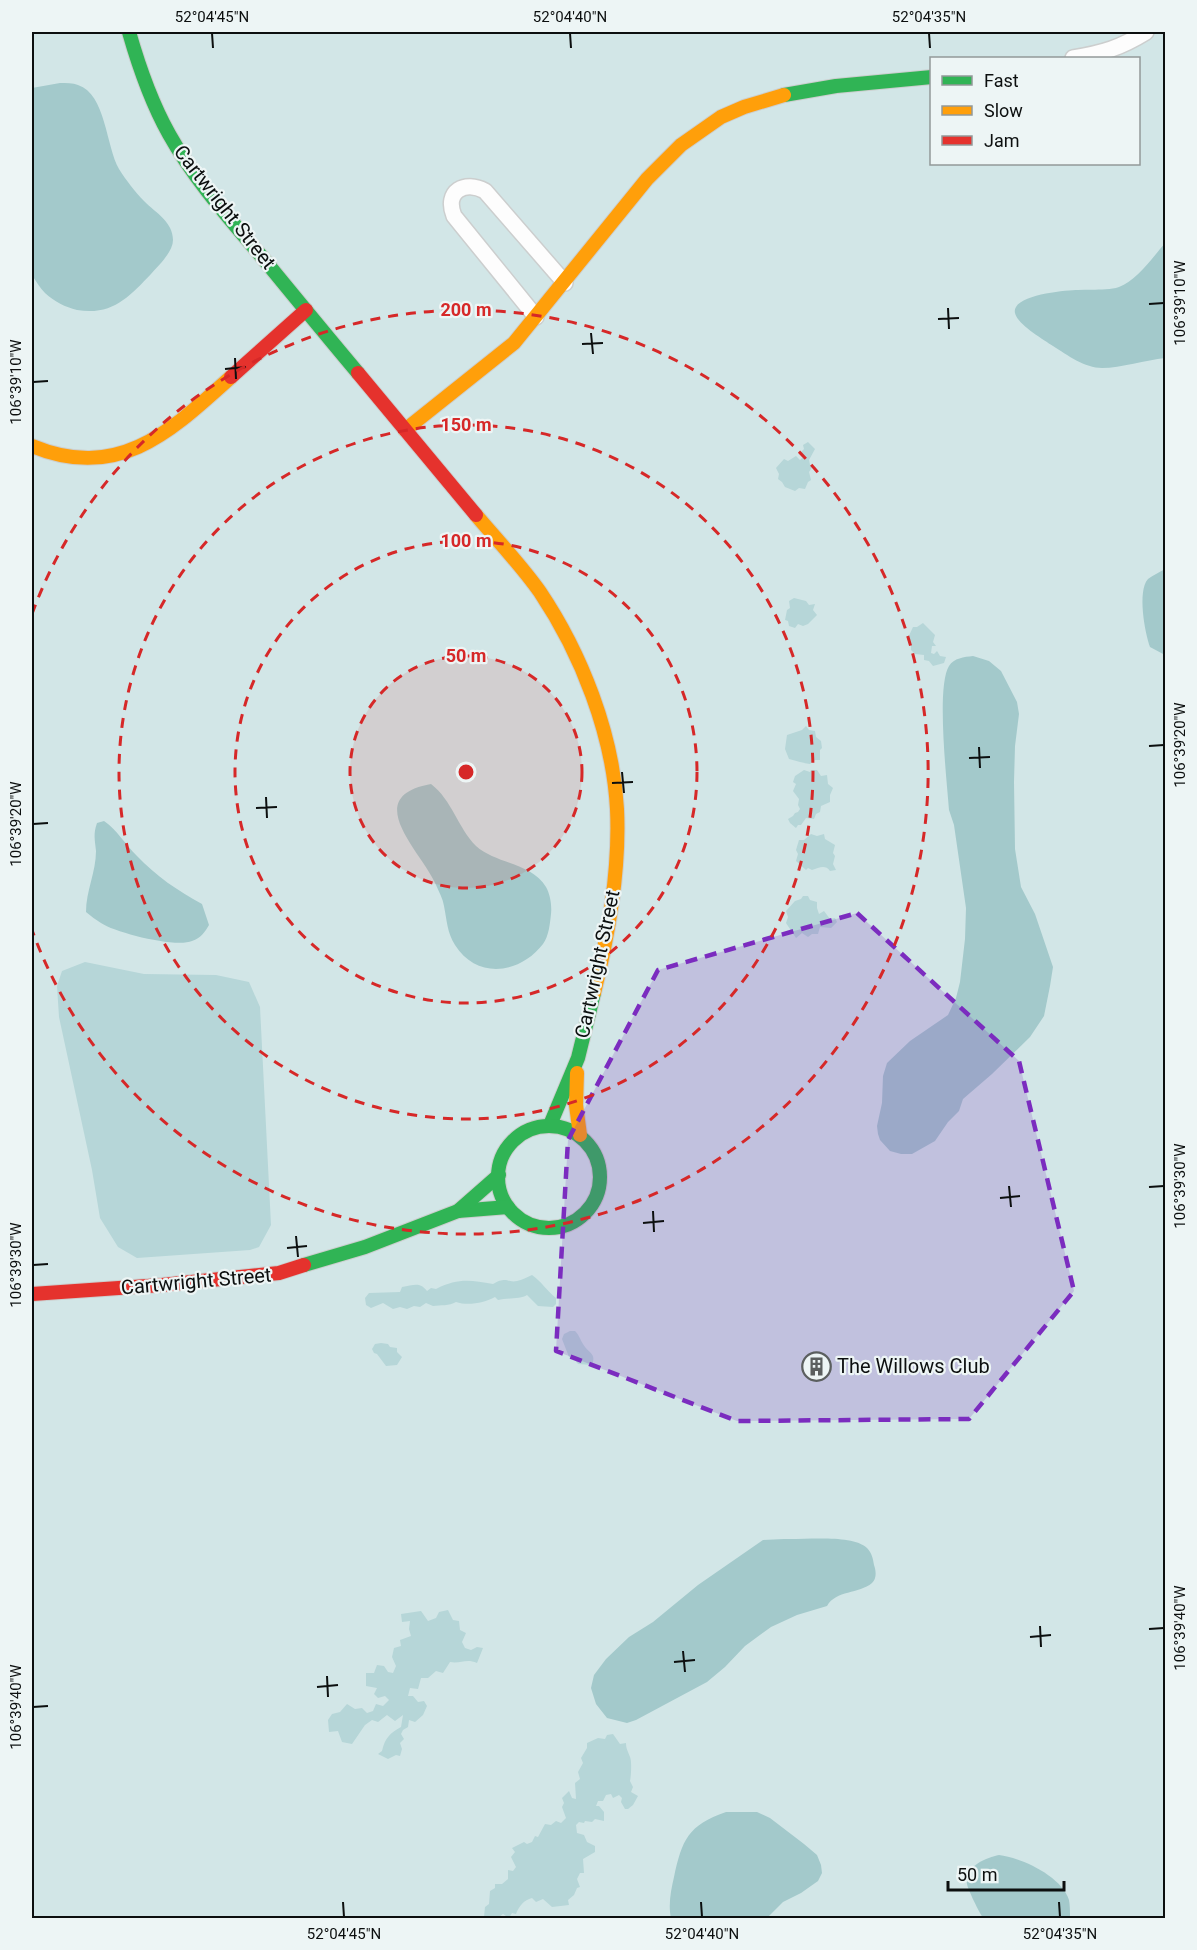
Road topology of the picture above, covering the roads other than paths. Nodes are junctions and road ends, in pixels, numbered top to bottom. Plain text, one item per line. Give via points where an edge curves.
1 (129, 32) edge
2 (1146, 32) edge
3 (1080, 57) edge
4 (930, 77) edge
5 (565, 283) junction
6 (306, 310) junction
7 (536, 317) junction
8 (405, 430) junction
9 (32, 446) edge
10 (578, 1058) junction
11 (550, 1125) junction
12 (580, 1135) junction
13 (499, 1175) junction
14 (508, 1207) junction
15 (458, 1211) junction
16 (32, 1294) edge

1 - 6 street, Cartwright Street via 147,87 175,146
2 - 3 street via 1126,45
4 - 5 street via 780,96 712,122 668,156 645,181
5 - 7 street
5 - 7 street via 485,191 476,186 458,190 450,207 454,216
6 - 8 street, Cartwright Street
6 - 9 street via 212,395 149,443 116,456 85,458 53,454
7 - 8 street via 516,341
8 - 10 street, Cartwright Street via 539,591 589,686 608,746 617,807 612,908
10 - 11 street, Cartwright Street
10 - 12 street, Cartwright Street via 576,1105
11 - 12 street
11 - 13 street via 524,1132 514,1140 500,1162
12 - 14 street via 597,1158 600,1173 594,1201 585,1213 560,1227 546,1228 531,1224
13 - 14 street
13 - 15 street, Cartwright Street
14 - 15 street, Cartwright Street
15 - 16 street, Cartwright Street via 365,1247 279,1273

